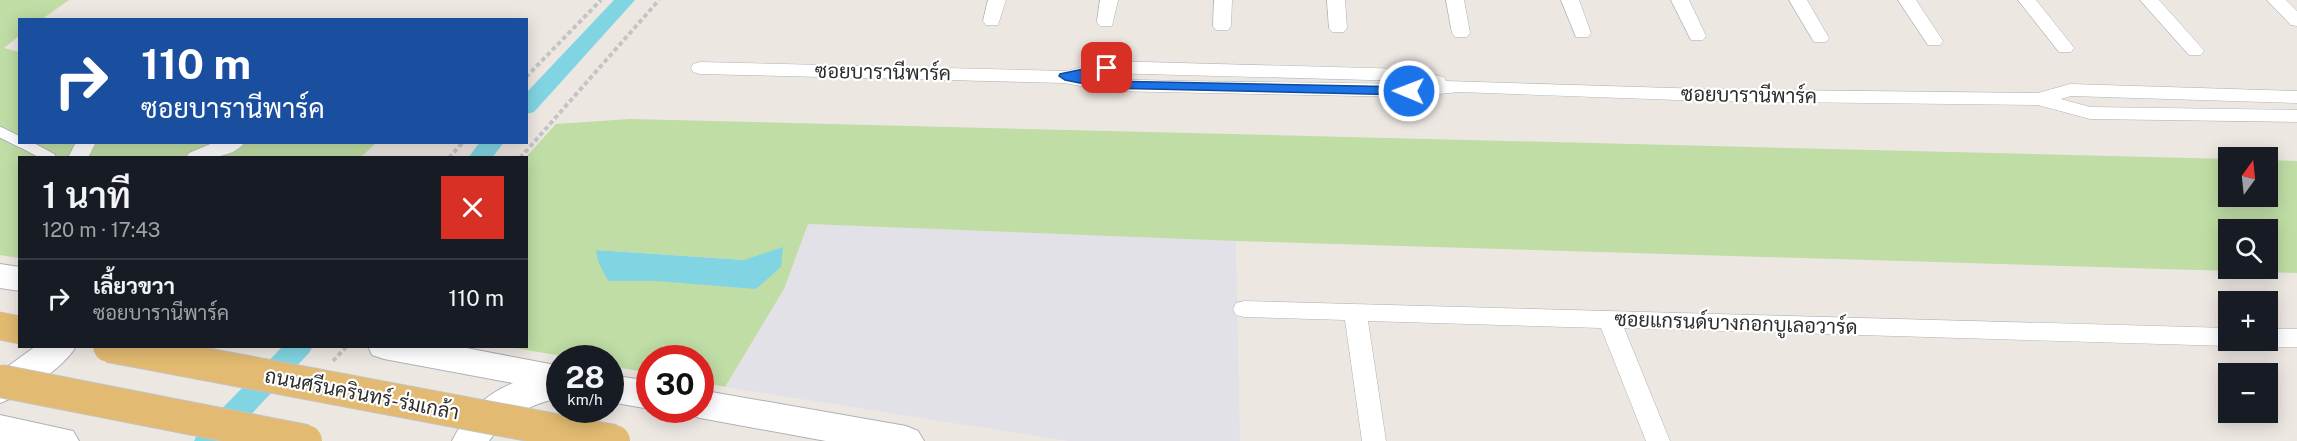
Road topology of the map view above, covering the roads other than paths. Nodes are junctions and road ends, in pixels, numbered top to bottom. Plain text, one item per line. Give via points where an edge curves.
1 (998, 0) edge
2 (1109, 0) edge
3 (1223, 0) edge
4 (1336, 0) edge
5 (1455, 0) edge
6 (1570, 0) edge
7 (1680, 0) edge
8 (1798, 0) edge
9 (1907, 0) edge
10 (2026, 0) edge
11 (2149, 0) edge
12 (2276, 0) edge
13 (992, 21) dead end
14 (2297, 21) edge
15 (1106, 22) dead end
16 (1222, 26) dead end
17 (1338, 28) dead end
18 (1461, 33) dead end
19 (1582, 33) dead end
20 (1697, 36) dead end
21 (1820, 38) dead end
22 (1934, 41) dead end
23 (2066, 48) dead end
24 (2195, 51) dead end
25 (700, 68) dead end
26 (2297, 97) edge
27 (2038, 99) junction
28 (2297, 116) edge
29 (0, 132) edge
30 (18, 141) edge
31 (24, 144) edge
32 (230, 144) edge
33 (47, 156) edge
34 (201, 156) edge
35 (0, 276) edge
36 (18, 279) edge
37 (1244, 309) dead end
38 (1355, 312) junction
39 (1610, 319) junction
40 (0, 326) edge
41 (18, 330) edge
42 (2218, 336) edge
43 (2278, 338) edge
44 (2297, 338) edge
45 (57, 348) edge
46 (120, 348) edge
47 (395, 348) edge
48 (546, 376) edge
49 (0, 381) edge
50 (546, 386) edge
51 (0, 389) edge
52 (714, 407) edge
53 (0, 429) edge
54 (61, 441) edge
55 (306, 441) edge
56 (470, 441) edge
57 (614, 441) edge
58 (906, 441) edge
59 (1374, 441) edge
60 (1658, 441) edge

1 - 13 street
2 - 15 street
3 - 16 street
4 - 17 street
5 - 18 street
6 - 19 street
7 - 20 street
8 - 21 street
9 - 22 street
10 - 23 street
11 - 24 street
12 - 14 street
25 - 27 street, ซอยบารานีพาร์ค via 1065,76 1105,85 1179,87 1409,91 1459,86 1705,95
26 - 27 street, ซอยบารานีพาร์ค via 2070,90
27 - 28 street, ซอยบารานีพาร์ค via 2090,113
29 - 30 lane
31 - 33 lane
32 - 34 street
35 - 36 main road
37 - 38 street, ซอยแกรนด์บางกอกบูเลอวาร์ด
38 - 39 street, ซอยแกรนด์บางกอกบูเลอวาร์ด
38 - 59 street
39 - 42 street, ซอยแกรนด์บางกอกบูเลอวาร์ด
39 - 60 street
40 - 41 main road
43 - 44 street
45 - 51 main road
46 - 57 main road, ถนนศรีนครินทร์-ร่มเกล้า, bridge
47 - 48 main road
49 - 55 main road, bridge
50 - 56 main road via 509,399 490,414
52 - 58 main road
53 - 54 main road

